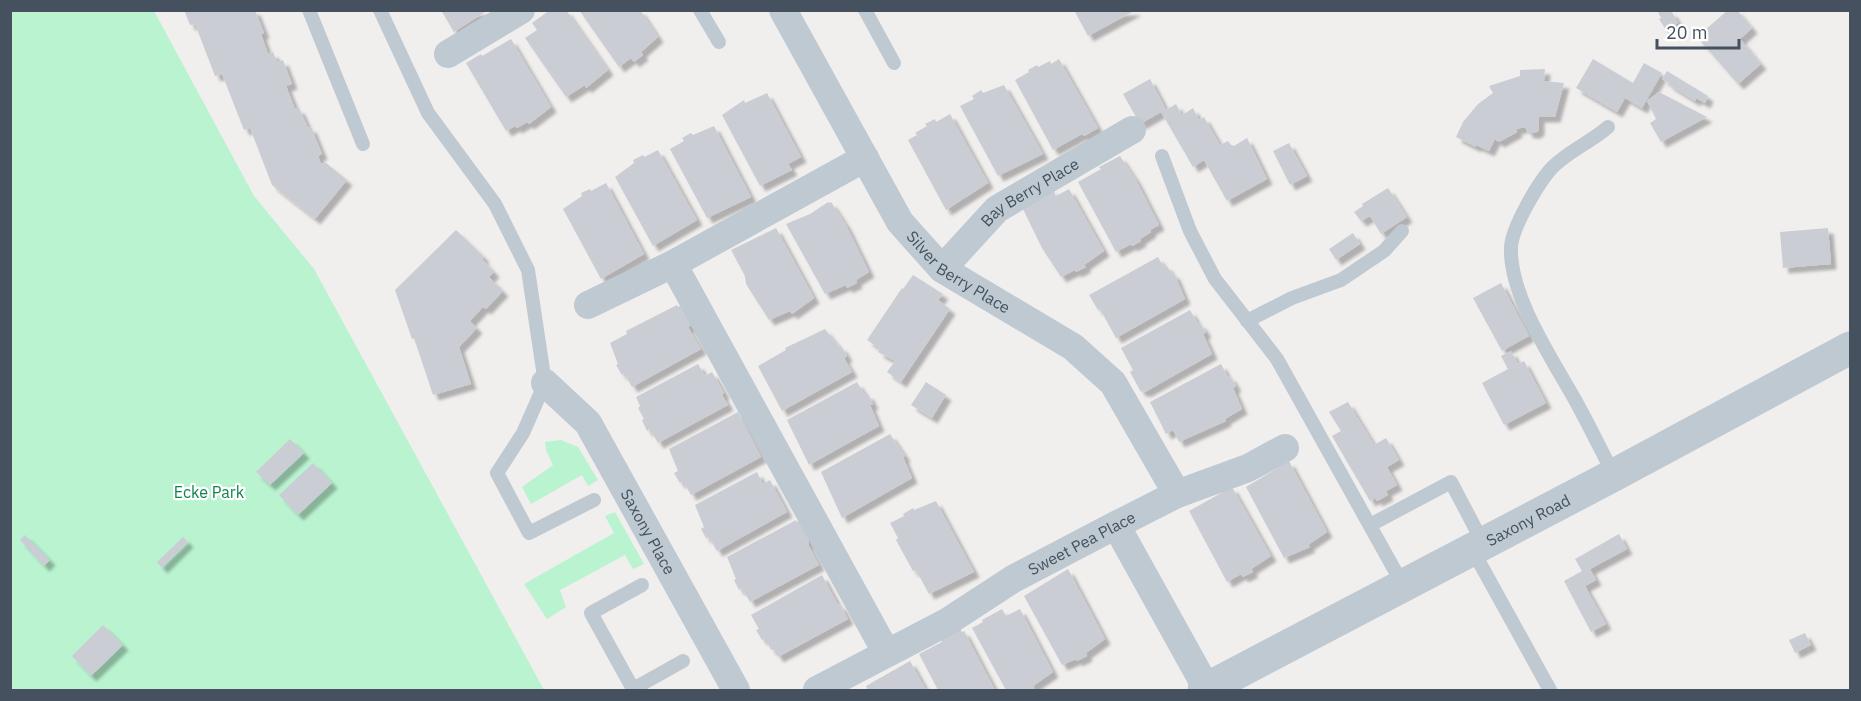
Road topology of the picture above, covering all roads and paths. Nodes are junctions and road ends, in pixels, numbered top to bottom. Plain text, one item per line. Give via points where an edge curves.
1 (309, 10) edge
2 (380, 10) edge
3 (521, 10) edge
4 (700, 10) edge
5 (783, 10) edge
6 (865, 10) edge
7 (719, 42) dead end
8 (448, 54) dead end
9 (894, 63) dead end
10 (1608, 127) dead end
11 (1132, 130) dead end
12 (363, 144) dead end
13 (1162, 156) dead end
14 (865, 158) junction
15 (1402, 231) dead end
16 (673, 264) junction
17 (942, 269) junction
18 (588, 305) dead end
19 (1247, 321) junction
20 (1851, 348) edge
21 (545, 383) junction
22 (1285, 448) dead end
23 (1614, 475) junction
24 (1177, 494) junction
25 (594, 500) dead end
26 (1116, 525) junction
27 (1370, 525) junction
28 (1478, 546) junction
29 (642, 585) dead end
30 (1403, 585) junction
31 (886, 652) junction
32 (683, 662) dead end
33 (736, 690) edge
34 (817, 690) edge
35 (1206, 690) edge
36 (1550, 690) edge

1 - 12 lane
2 - 21 lane via 428,113 495,204 528,270
3 - 8 street
4 - 7 lane
5 - 14 street, Silver Berry Place
6 - 9 lane
10 - 23 lane via 1548,173 1516,225 1511,245 1515,277 1533,327
11 - 17 street, Bay Berry Place via 997,209
13 - 19 lane via 1190,231 1215,279
14 - 16 street
14 - 17 street, Silver Berry Place via 900,222
15 - 19 lane via 1384,251 1341,280 1292,298
16 - 18 street
16 - 31 street
17 - 24 street, Silver Berry Place via 1073,347 1113,383
19 - 27 lane via 1277,359
20 - 23 street, Saxony Road
21 - 25 lane via 523,433 497,473 530,533
21 - 33 street, Saxony Place via 588,423
22 - 24 street, Sweet Pea Place via 1248,468
23 - 28 street, Saxony Road
24 - 26 street, Sweet Pea Place
26 - 31 street, Sweet Pea Place via 1013,579 947,622
26 - 35 street
27 - 28 lane via 1451,482
27 - 30 lane
28 - 30 street, Saxony Road
28 - 36 lane
29 - 32 lane via 591,613 633,689
30 - 35 street, Saxony Road
31 - 34 street, Sweet Pea Place

